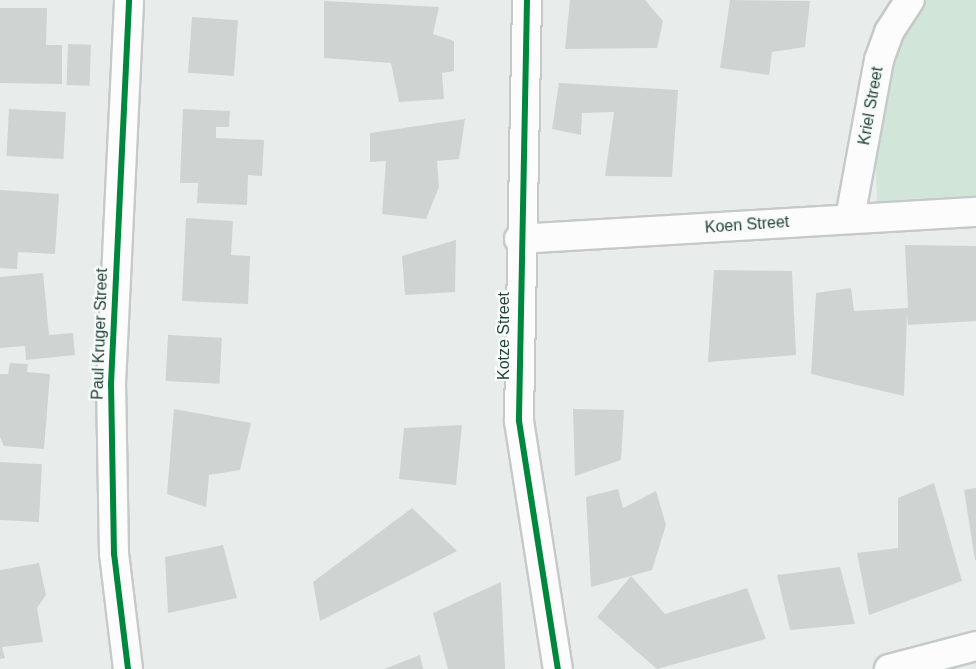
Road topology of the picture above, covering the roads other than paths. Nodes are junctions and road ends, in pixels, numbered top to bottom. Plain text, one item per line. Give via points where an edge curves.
1 (129, 0) edge
2 (527, 0) edge
3 (910, 0) edge
4 (976, 212) edge
5 (850, 218) junction
6 (519, 239) junction
7 (976, 646) edge
8 (128, 669) edge
9 (558, 669) edge
10 (889, 669) edge

1 - 8 street, Paul Kruger Street via 111,384 114,554
2 - 6 street, Kotze Street
3 - 5 street, Kriel Street via 889,32 879,60
4 - 5 street, Koen Street
5 - 6 street, Koen Street
6 - 9 street, Kotze Street via 519,421
7 - 10 street

